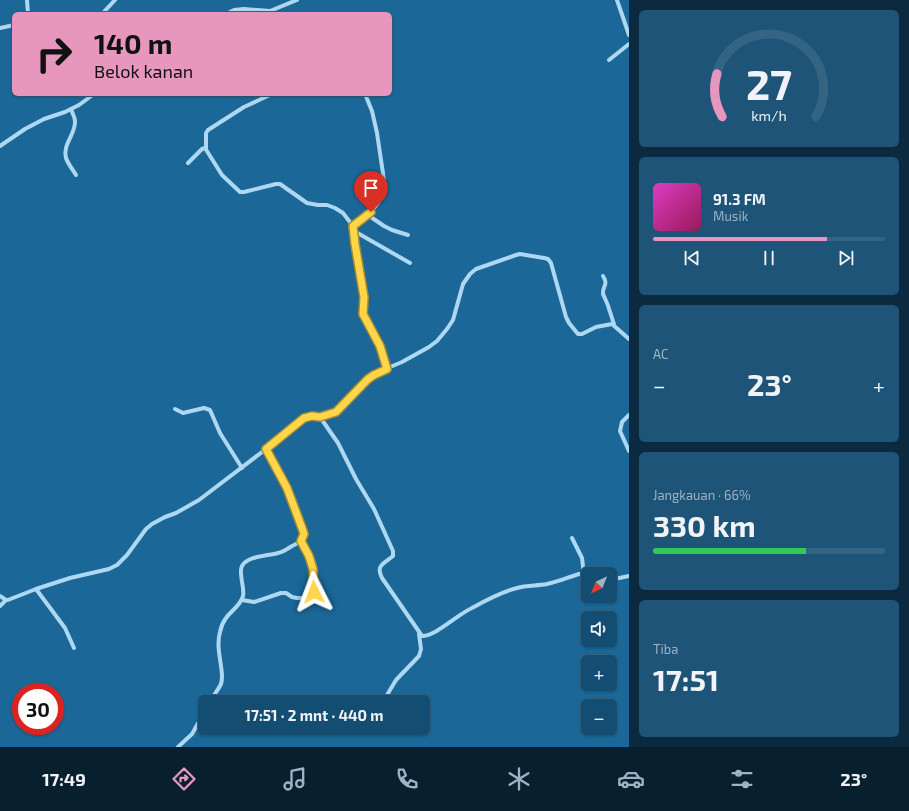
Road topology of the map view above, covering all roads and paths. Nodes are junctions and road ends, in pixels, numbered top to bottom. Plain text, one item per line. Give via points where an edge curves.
1 (27, 0) edge
2 (115, 0) edge
3 (297, 0) edge
4 (617, 0) edge
5 (28, 12) edge
6 (104, 12) edge
7 (230, 12) edge
8 (12, 25) edge
9 (0, 28) edge
10 (629, 35) edge
11 (629, 44) edge
12 (609, 60) dead end
13 (91, 96) edge
14 (268, 96) edge
15 (366, 96) edge
16 (71, 109) junction
17 (0, 146) edge
18 (206, 149) junction
19 (188, 163) dead end
20 (76, 175) dead end
21 (368, 215) junction
22 (353, 226) junction
23 (354, 231) junction
24 (408, 235) dead end
25 (410, 263) dead end
26 (603, 276) dead end
27 (614, 324) junction
28 (629, 339) edge
29 (387, 369) junction
30 (175, 409) dead end
31 (629, 415) edge
32 (320, 417) junction
33 (266, 449) junction
34 (629, 451) edge
35 (242, 468) junction
36 (572, 538) dead end
37 (301, 541) junction
38 (583, 567) edge
39 (581, 574) edge
40 (629, 576) edge
41 (617, 579) edge
42 (36, 589) junction
43 (0, 596) edge
44 (6, 600) junction
45 (242, 600) junction
46 (0, 606) edge
47 (419, 634) junction
48 (74, 648) dead end
49 (214, 695) edge
50 (387, 695) edge
51 (198, 723) edge
52 (178, 747) edge

1 - 5 street
2 - 6 street
3 - 7 street via 270,11 244,9
4 - 10 street
8 - 9 street
11 - 12 street
13 - 16 street
14 - 18 street via 244,107 208,130
15 - 21 street via 372,111 384,180 380,201
16 - 17 street via 44,119
16 - 20 street via 75,127 65,152
18 - 19 street via 202,148
18 - 22 street via 218,170 240,192 280,184 307,203 335,208 343,213
21 - 22 street
21 - 24 street via 392,230
22 - 23 street
23 - 25 street
23 - 29 street via 364,297 363,314 380,346
26 - 27 street via 606,284 603,291
27 - 28 street
27 - 29 street via 578,334 566,317 550,261 518,254 474,271 462,284 455,315 437,341
29 - 32 street via 368,379 336,412
30 - 35 street via 183,413 204,408 210,410 220,433
31 - 34 street via 622,422 620,430
32 - 33 street via 304,418
32 - 47 street via 338,443 374,509 393,551 393,556 379,569 380,573
33 - 35 street
33 - 37 street via 287,488 304,534
35 - 42 street via 199,500 152,524 117,565
36 - 38 street via 582,558
37 - 45 street via 279,553 250,559 241,567
37 - 45 street via 313,569 314,592 311,596 297,598 281,593 254,602
39 - 47 street via 547,584 515,589 464,612 427,636
40 - 41 street
42 - 44 street
42 - 48 street via 65,628
43 - 44 street
44 - 46 street
45 - 49 street via 225,619 220,633 218,642 222,680
47 - 50 street via 419,656 396,680
51 - 52 street via 192,734

